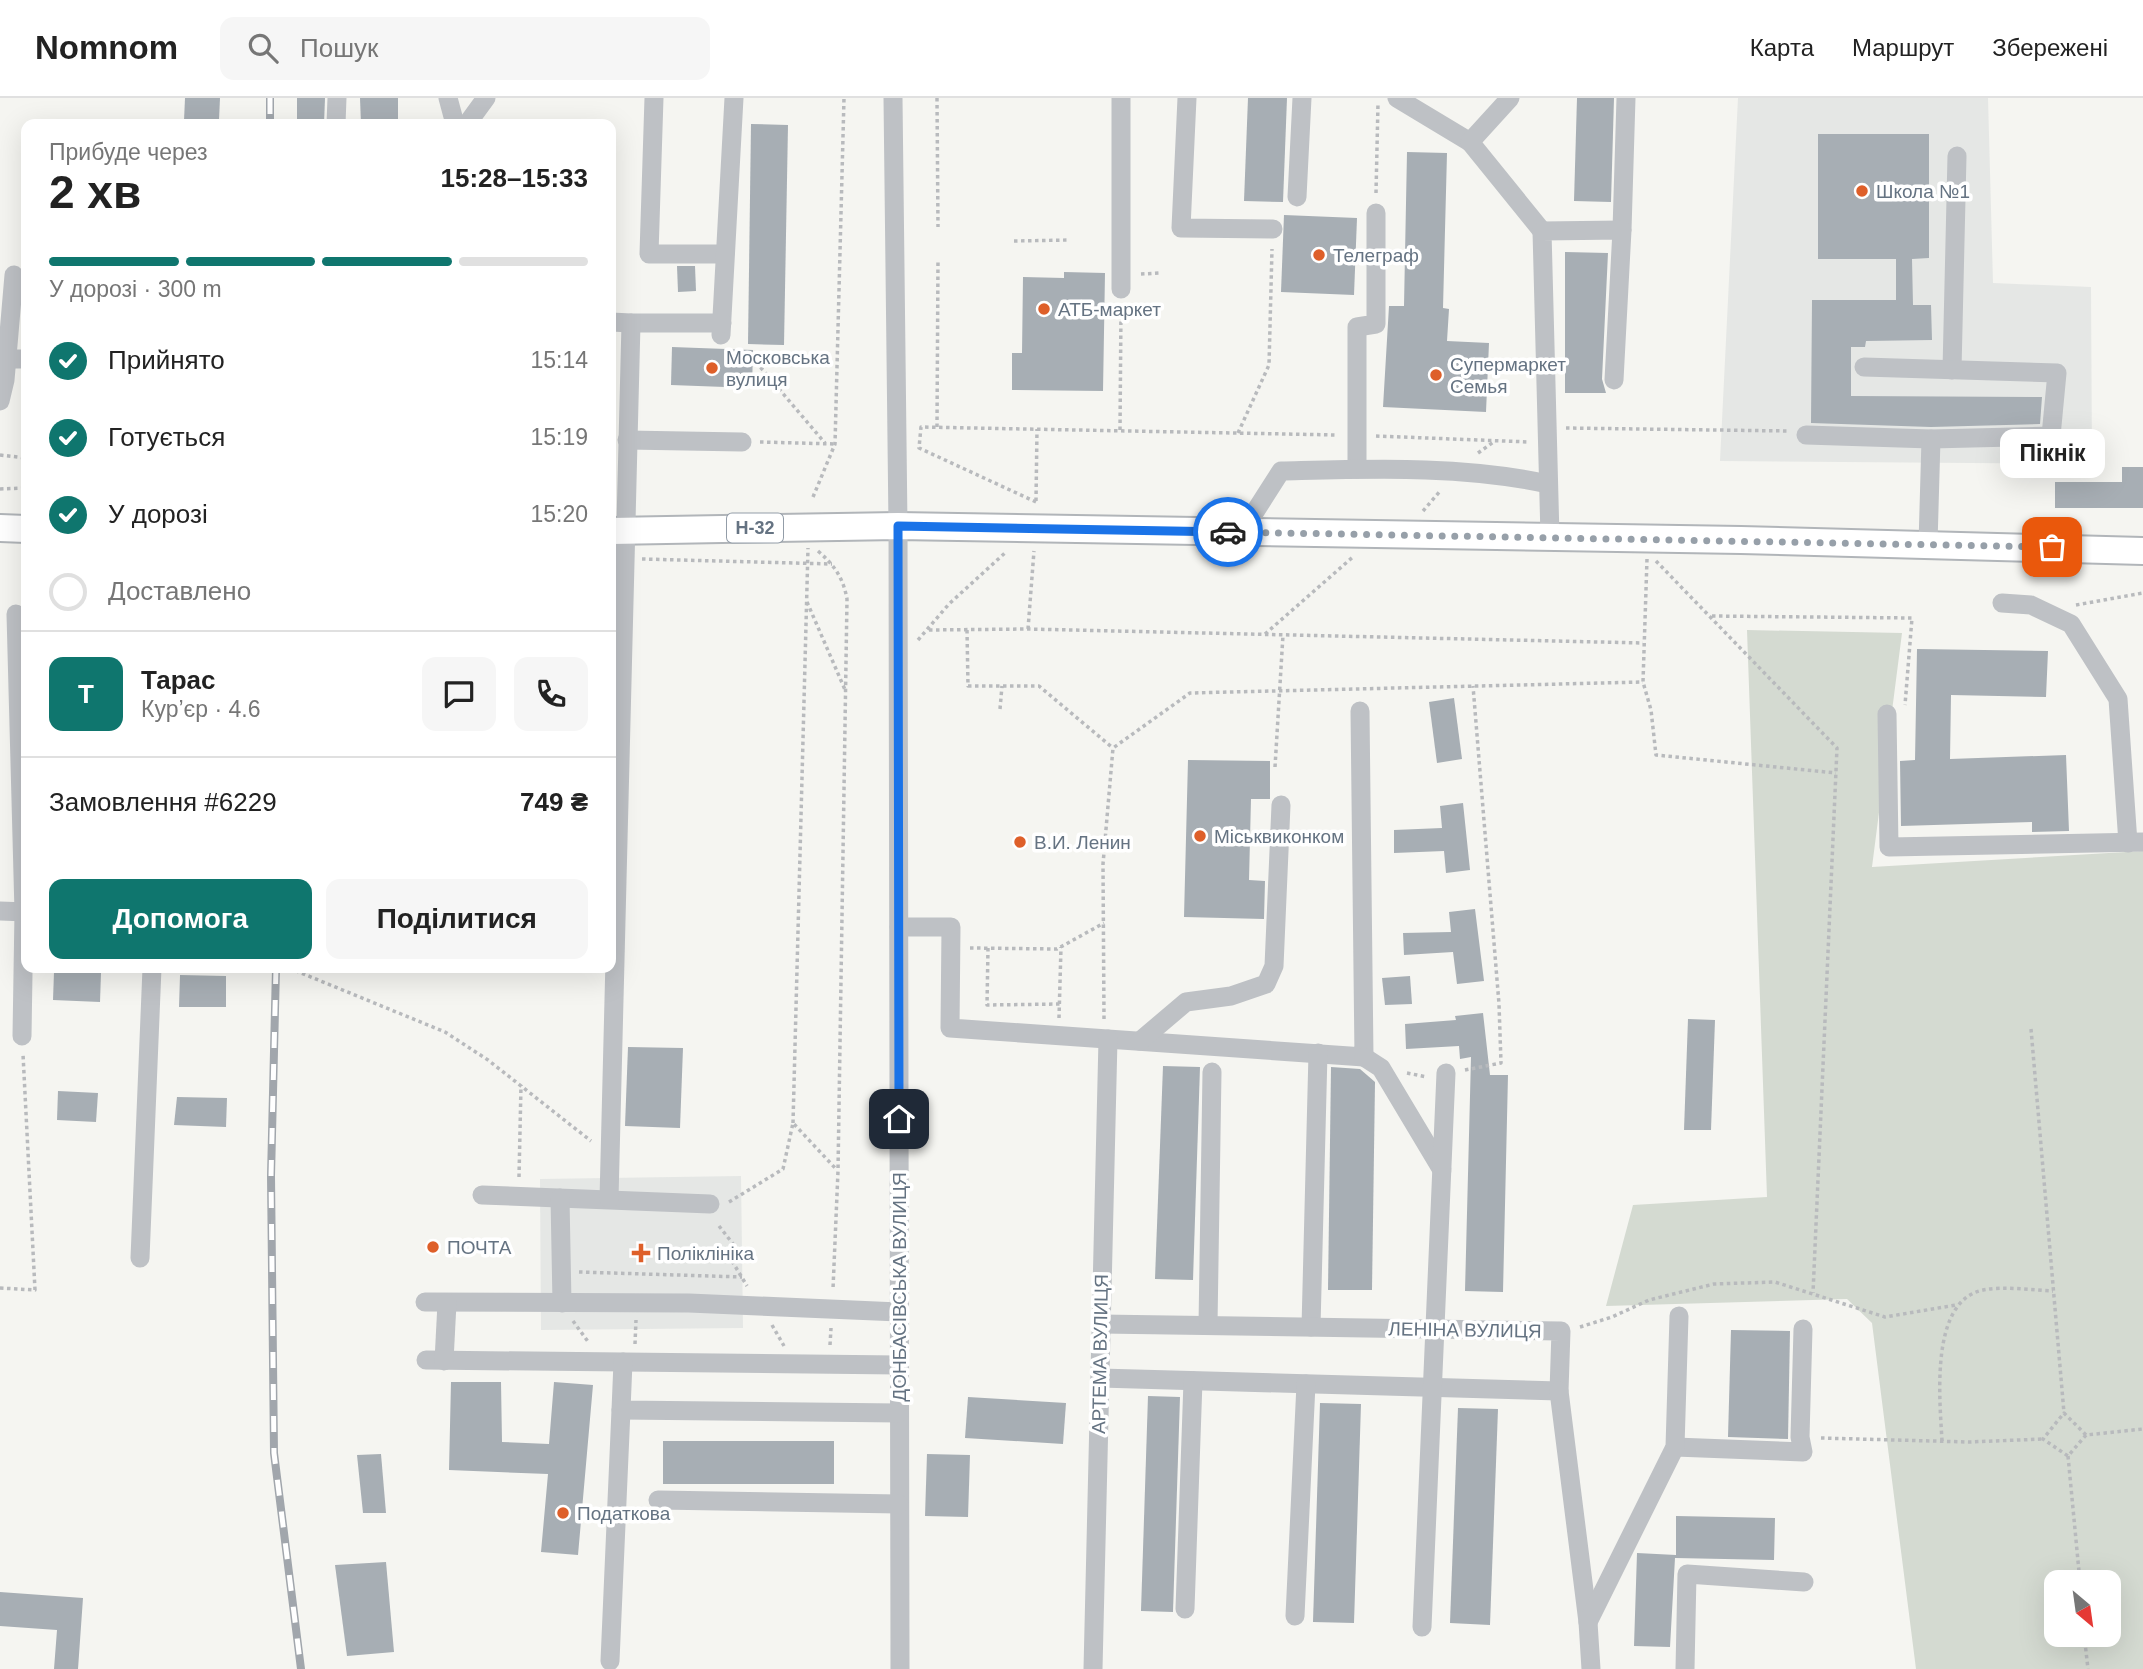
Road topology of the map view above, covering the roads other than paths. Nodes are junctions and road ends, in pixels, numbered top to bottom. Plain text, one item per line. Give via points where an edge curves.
1 (337, 98) edge
2 (448, 98) edge
3 (486, 98) edge
4 (654, 98) edge
5 (734, 98) edge
6 (893, 98) edge
7 (1121, 98) edge
8 (1187, 98) edge
9 (1302, 98) edge
10 (1397, 98) edge
11 (1510, 98) edge
12 (1626, 98) edge
13 (336, 119) edge
14 (454, 119) edge
15 (471, 119) edge
16 (1470, 142) junction
17 (1957, 156) dead end
18 (1297, 197) dead end
19 (1376, 213) road end
20 (1273, 229) road end
21 (1622, 230) junction
22 (1542, 231) junction
23 (725, 254) junction
24 (13, 275) dead end
25 (1121, 289) road end
26 (616, 322) edge
27 (631, 323) junction
28 (16, 359) edge
29 (1864, 367) dead end
30 (1952, 370) junction
31 (1614, 380) dead end
32 (0, 401) edge
33 (1798, 433) road end
34 (1931, 439) junction
35 (627, 440) junction
36 (742, 443) dead end
37 (1357, 469) junction
38 (1548, 484) junction
39 (898, 526) junction
40 (0, 528) edge
41 (21, 528) edge
42 (617, 531) edge
43 (1242, 532) junction
44 (1550, 537) junction
45 (1928, 544) junction
46 (2143, 551) edge
47 (2001, 603) dead end
48 (616, 611) edge
49 (16, 614) dead end
50 (1360, 711) dead end
51 (1896, 715) road end
52 (21, 780) edge
53 (1281, 805) dead end
54 (2136, 843) edge
55 (0, 911) edge
56 (21, 912) edge
57 (899, 927) junction
58 (24, 973) edge
59 (152, 973) edge
60 (612, 973) edge
61 (1106, 1032) junction
62 (22, 1036) road end
63 (1140, 1041) junction
64 (1318, 1053) junction
65 (1364, 1057) junction
66 (1212, 1072) dead end
67 (1446, 1073) road end
68 (1442, 1170) junction
69 (482, 1195) dead end
70 (560, 1198) junction
71 (609, 1199) junction
72 (714, 1206) road end
73 (139, 1258) dead end
74 (425, 1302) dead end
75 (447, 1303) junction
76 (564, 1308) junction
77 (899, 1312) junction
78 (1679, 1316) dead end
79 (1101, 1324) junction
80 (1208, 1325) junction
81 (1311, 1327) junction
82 (1435, 1329) junction
83 (1802, 1329) dead end
84 (629, 1356) junction
85 (899, 1365) junction
86 (1100, 1378) junction
87 (1193, 1381) junction
88 (1306, 1384) junction
89 (1432, 1388) junction
90 (1559, 1391) junction
91 (621, 1410) junction
92 (900, 1413) junction
93 (1675, 1447) junction
94 (658, 1500) dead end
95 (900, 1504) junction
96 (1804, 1582) dead end
97 (1185, 1609) dead end
98 (1295, 1616) dead end
99 (1588, 1622) junction
100 (1422, 1627) dead end
101 (610, 1661) dead end
102 (900, 1669) edge
103 (1093, 1669) edge
104 (1591, 1669) edge
105 (1685, 1669) edge

1 - 13 street
2 - 14 street
3 - 15 street
4 - 23 street via 649,254
5 - 23 street
6 - 39 street, ДОНБАСІВСЬКА ВУЛИЦЯ
7 - 25 street
8 - 20 street via 1181,228
9 - 18 street
10 - 16 street
11 - 16 street
12 - 21 street
16 - 22 street
17 - 30 street
19 - 37 street via 1376,324 1357,327
21 - 22 street
21 - 31 street
22 - 38 street
23 - 27 street via 722,330
24 - 28 street
26 - 27 street
27 - 35 street
28 - 32 street
29 - 30 street
30 - 34 street via 2057,373 2051,436
33 - 34 street
34 - 45 street
35 - 36 street
35 - 42 street
37 - 38 street via 1512,476
37 - 43 street via 1281,471
38 - 44 street
39 - 42 main road, Н-32
39 - 43 main road, Н-32
39 - 57 street, ДОНБАСІВСЬКА ВУЛИЦЯ
40 - 41 main road
42 - 48 street
43 - 44 main road, Н-32
44 - 45 main road, Н-32
45 - 46 main road, Н-32
47 - 54 street via 2031,605 2071,624 2118,699
49 - 52 street
50 - 65 street
51 - 54 street via 1889,847
53 - 63 street via 1274,966 1266,984 1231,996 1186,1002
55 - 56 street
57 - 61 street via 951,927 950,1028
57 - 77 street, ДОНБАСІВСЬКА ВУЛИЦЯ
58 - 62 street
59 - 73 street
60 - 71 street
61 - 63 street
61 - 79 street, АРТЕМА ВУЛИЦЯ
63 - 64 street
64 - 65 street
64 - 81 street
65 - 68 street via 1381,1068
66 - 80 street
67 - 68 street
68 - 82 street
69 - 70 street
70 - 71 street
70 - 76 street
71 - 72 street
74 - 75 street
75 - 76 street
75 - 84 street via 435,1360
76 - 77 street via 688,1303
77 - 85 street, ДОНБАСІВСЬКА ВУЛИЦЯ
78 - 93 street
79 - 80 street, ЛЕНІНА ВУЛИЦЯ
79 - 86 street, АРТЕМА ВУЛИЦЯ
80 - 81 street, ЛЕНІНА ВУЛИЦЯ
81 - 82 street, ЛЕНІНА ВУЛИЦЯ
82 - 89 street
82 - 90 street, ЛЕНІНА ВУЛИЦЯ via 1561,1331
83 - 93 street via 1803,1452
84 - 85 street
84 - 91 street
85 - 92 street, ДОНБАСІВСЬКА ВУЛИЦЯ
86 - 87 street
86 - 103 street, АРТЕМА ВУЛИЦЯ
87 - 88 street
87 - 97 street
88 - 89 street
88 - 98 street
89 - 90 street
89 - 100 street
90 - 99 street, ЛЕНІНА ВУЛИЦЯ
91 - 92 street
91 - 101 street
92 - 95 street, ДОНБАСІВСЬКА ВУЛИЦЯ
93 - 99 street
94 - 95 street
95 - 102 street, ДОНБАСІВСЬКА ВУЛИЦЯ
96 - 105 street via 1687,1574
99 - 104 street, ЛЕНІНА ВУЛИЦЯ

